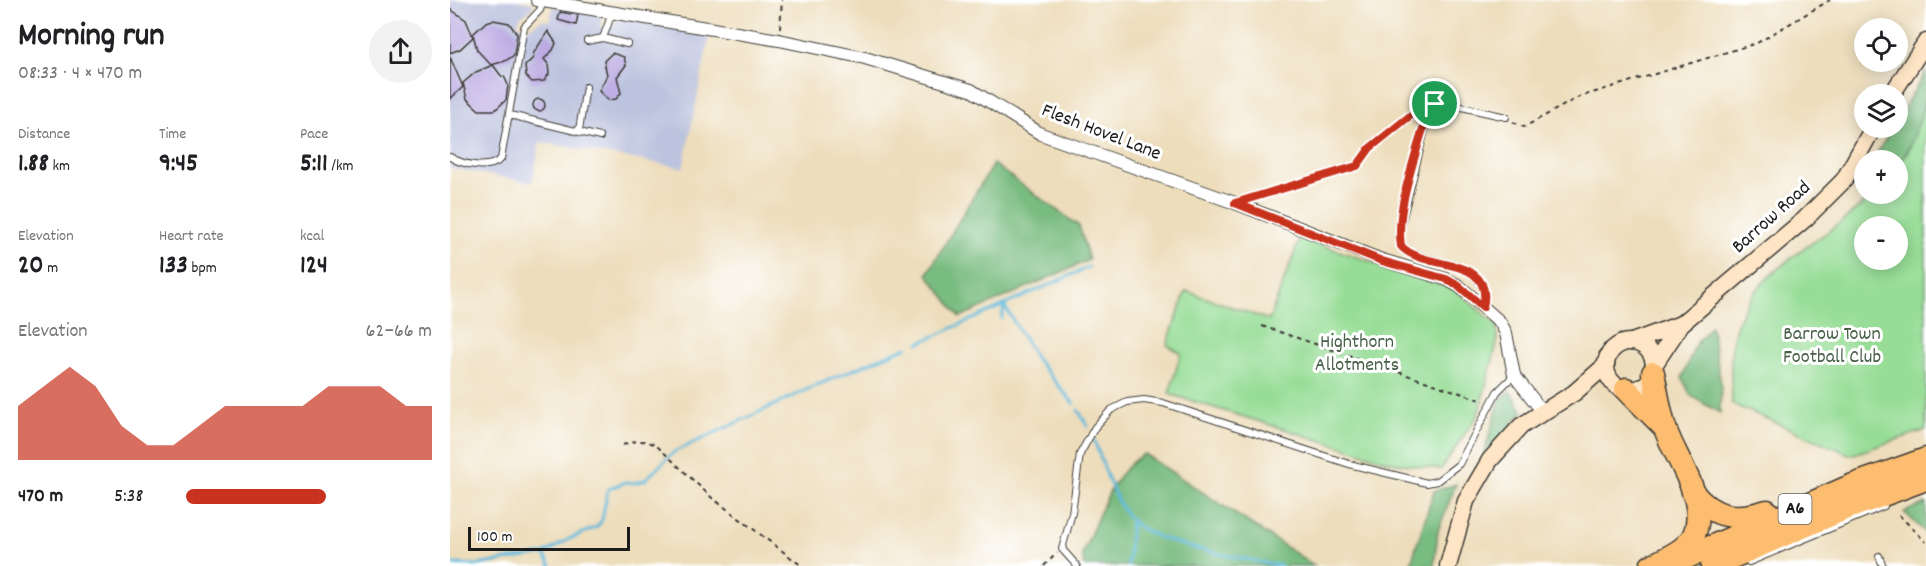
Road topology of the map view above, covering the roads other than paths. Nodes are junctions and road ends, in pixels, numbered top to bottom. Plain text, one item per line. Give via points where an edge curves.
1 (541, 1) edge
2 (612, 13) junction
3 (603, 38) junction
4 (587, 41) dead end
5 (1926, 42) edge
6 (627, 44) dead end
7 (1899, 84) edge
8 (586, 87) dead end
9 (510, 115) junction
10 (1506, 117) road end
11 (579, 130) junction
12 (600, 137) dead end
13 (1867, 138) edge
14 (450, 157) edge
15 (1483, 307) junction
16 (1681, 324) junction
17 (1629, 337) junction
18 (1602, 360) junction
19 (1653, 369) junction
20 (1514, 375) junction
21 (1622, 388) junction
22 (1574, 393) junction
23 (1542, 411) junction
24 (1665, 428) junction
25 (1926, 459) edge
26 (1926, 480) edge
27 (1853, 485) junction
28 (1693, 493) junction
29 (1879, 556) dead end
30 (1077, 566) edge
31 (1448, 566) edge
32 (1651, 566) edge
33 (1667, 566) edge
34 (1712, 566) edge
35 (1740, 566) edge
36 (1883, 566) edge

1 - 2 street, Flesh Hovel Lane
1 - 9 lane via 540,10 524,27
2 - 3 lane
2 - 15 street, Flesh Hovel Lane via 865,57 970,90 1041,134 1235,203 1382,261 1446,279
3 - 4 lane
3 - 6 lane
5 - 7 street
8 - 11 lane
9 - 11 lane
9 - 14 lane via 504,154 496,163 469,164
10 - 15 lane via 1435,104 1427,115 1399,233 1401,246 1414,255 1462,268 1479,279 1484,286
11 - 12 lane
13 - 16 street, Barrow Road via 1844,180 1805,219
15 - 20 street, Flesh Hovel Lane via 1506,333
16 - 17 street, Barrow Road
16 - 19 street, Barrow Road
17 - 18 street
17 - 19 street via 1647,349
18 - 21 street via 1608,375
18 - 22 street
19 - 21 street via 1639,388
19 - 24 highway
20 - 23 street, Flesh Hovel Lane
20 - 30 lane via 1497,392 1459,464 1437,482 1427,483 1349,464 1163,403 1126,402 1112,410 1086,440 1080,454 1072,513 1062,549
21 - 22 street
21 - 24 highway
22 - 23 street
23 - 31 street via 1521,426 1490,460 1466,501
24 - 28 highway
25 - 27 highway, A6
26 - 34 highway, A6 via 1840,511
26 - 35 lane via 1875,510
27 - 28 highway via 1737,517 1705,508
27 - 33 highway, A6
28 - 32 highway via 1697,524 1688,543
29 - 36 lane

